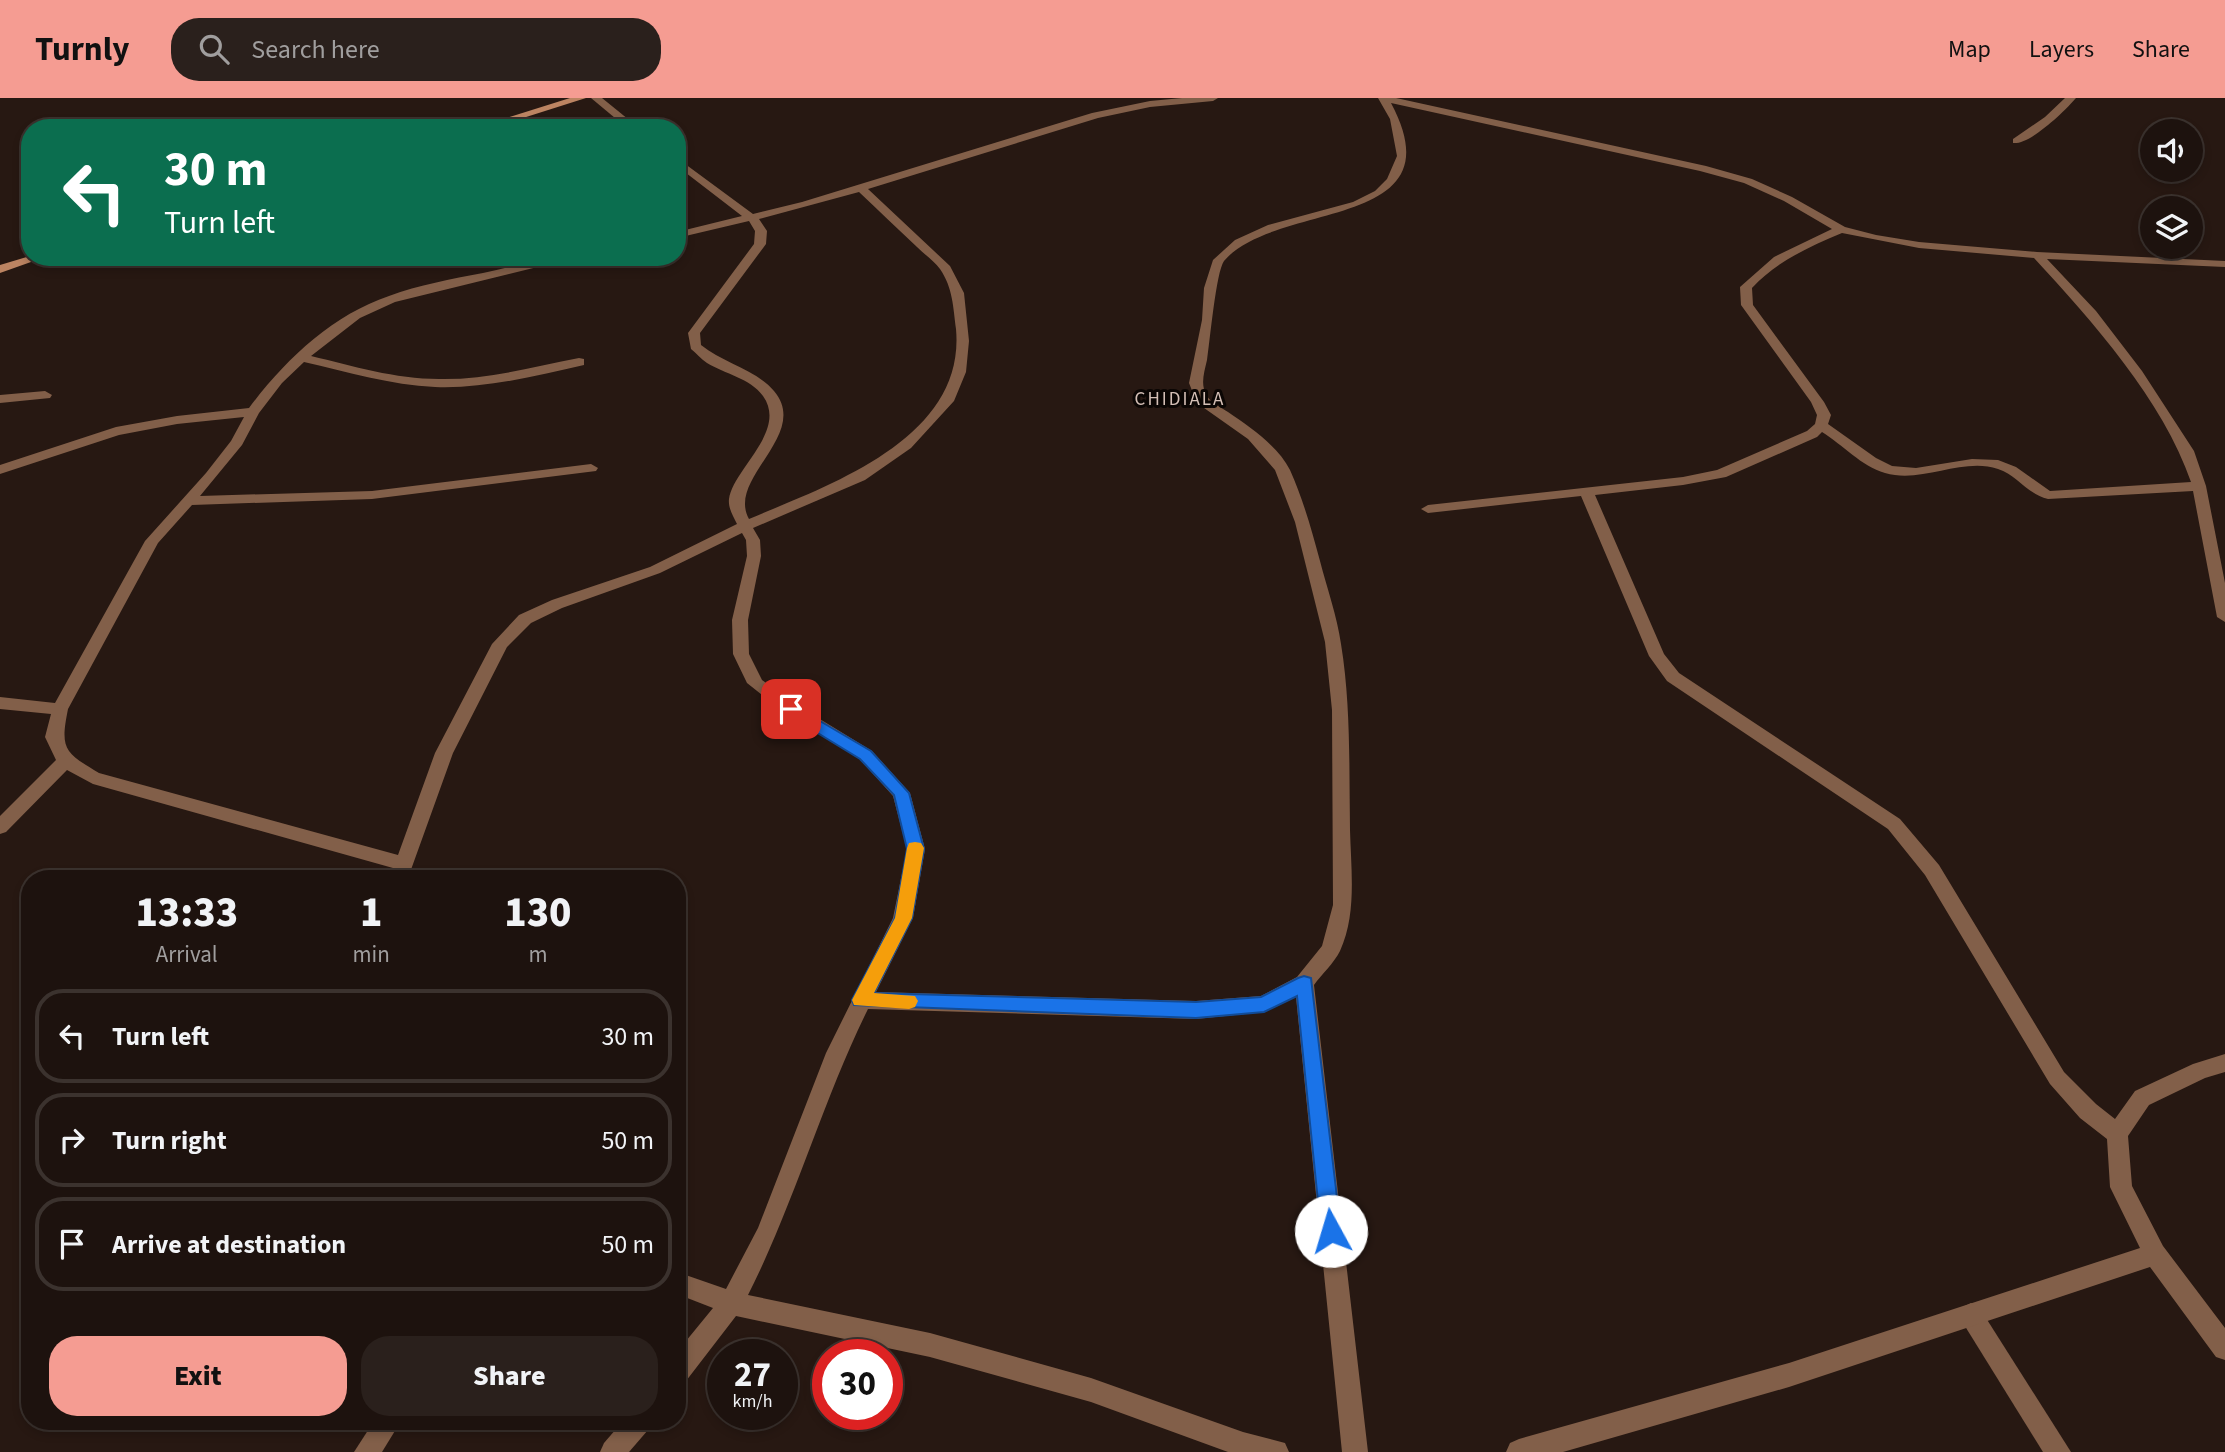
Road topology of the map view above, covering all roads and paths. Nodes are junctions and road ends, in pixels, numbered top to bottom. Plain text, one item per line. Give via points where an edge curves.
1 (581, 98) edge
2 (596, 98) edge
3 (1213, 98) edge
4 (1383, 98) edge
5 (2071, 98) edge
6 (510, 119) edge
7 (623, 119) edge
8 (2017, 141) dead end
9 (686, 168) edge
10 (861, 188) junction
11 (753, 219) junction
12 (1841, 229) junction
13 (686, 233) edge
14 (2037, 255) junction
15 (21, 263) edge
16 (2225, 264) edge
17 (529, 266) edge
18 (0, 269) edge
19 (301, 358) junction
20 (579, 362) dead end
21 (45, 396) dead end
22 (0, 399) edge
23 (253, 412) junction
24 (1821, 425) junction
25 (591, 468) dead end
26 (0, 470) edge
27 (2199, 485) junction
28 (1586, 491) junction
29 (187, 500) junction
30 (1427, 509) dead end
31 (747, 525) junction
32 (2225, 617) edge
33 (0, 703) edge
34 (60, 709) junction
35 (65, 761) junction
36 (0, 827) edge
37 (397, 870) edge
38 (400, 870) edge
39 (1304, 983) junction
40 (861, 1000) junction
41 (2225, 1063) edge
42 (2117, 1134) junction
43 (2155, 1254) junction
44 (686, 1286) edge
45 (731, 1303) junction
46 (1971, 1315) junction
47 (2225, 1348) edge
48 (686, 1360) edge
49 (383, 1430) edge
50 (631, 1430) edge
51 (368, 1452) edge
52 (613, 1452) edge
53 (1276, 1452) edge
54 (1355, 1452) edge
55 (1519, 1452) edge
56 (2058, 1452) edge

1 - 6 street
2 - 7 street
3 - 10 street via 1096,115
4 - 12 street via 1748,181
4 - 39 street via 1395,118 1402,156 1392,180 1357,204 1272,227 1239,242 1217,262 1196,383 1202,400 1253,436 1282,469 1302,522 1333,642 1340,710 1342,905 1331,949
5 - 8 street
9 - 11 street
10 - 11 street
10 - 31 street via 944,266 958,293 963,341 960,372 949,398 906,445 860,477
11 - 13 street
11 - 31 street via 761,231 760,244 694,333 695,346 750,379 769,394 775,409 774,432 736,497 737,512
12 - 14 street via 1919,245
12 - 24 street via 1777,258 1746,287 1747,305 1817,402 1824,415
14 - 16 street
14 - 27 street via 2092,314 2137,374 2188,451
15 - 18 street
17 - 19 street via 391,299 356,315
19 - 20 street via 404,379 454,383
19 - 23 street
21 - 22 street
23 - 26 street via 116,431
23 - 29 street via 237,442
24 - 27 street via 1875,464 1903,472 1993,463 2012,470 2026,485 2048,495
24 - 28 street via 1812,434 1721,474
25 - 29 street via 372,495
27 - 32 street
28 - 30 street
28 - 42 street via 1657,656 1673,677 1894,824 1933,870 2057,1078
29 - 34 street via 146,551
31 - 38 street via 655,570 536,614 500,644 444,753
31 - 40 street via 754,555 740,620 741,654 755,683 866,755 901,793 916,849 903,918
33 - 34 street
34 - 35 street via 54,737
35 - 36 street
35 - 37 street via 93,778
39 - 40 street via 1264,1004 1196,1010
39 - 54 street
40 - 45 street via 766,1233
41 - 42 street via 2142,1098
42 - 43 street via 2121,1187
43 - 46 street
43 - 47 street
44 - 45 street
45 - 48 street
45 - 53 street via 930,1345 1091,1390 1243,1445
46 - 55 street via 1789,1375
46 - 56 street
49 - 51 street
50 - 52 street

